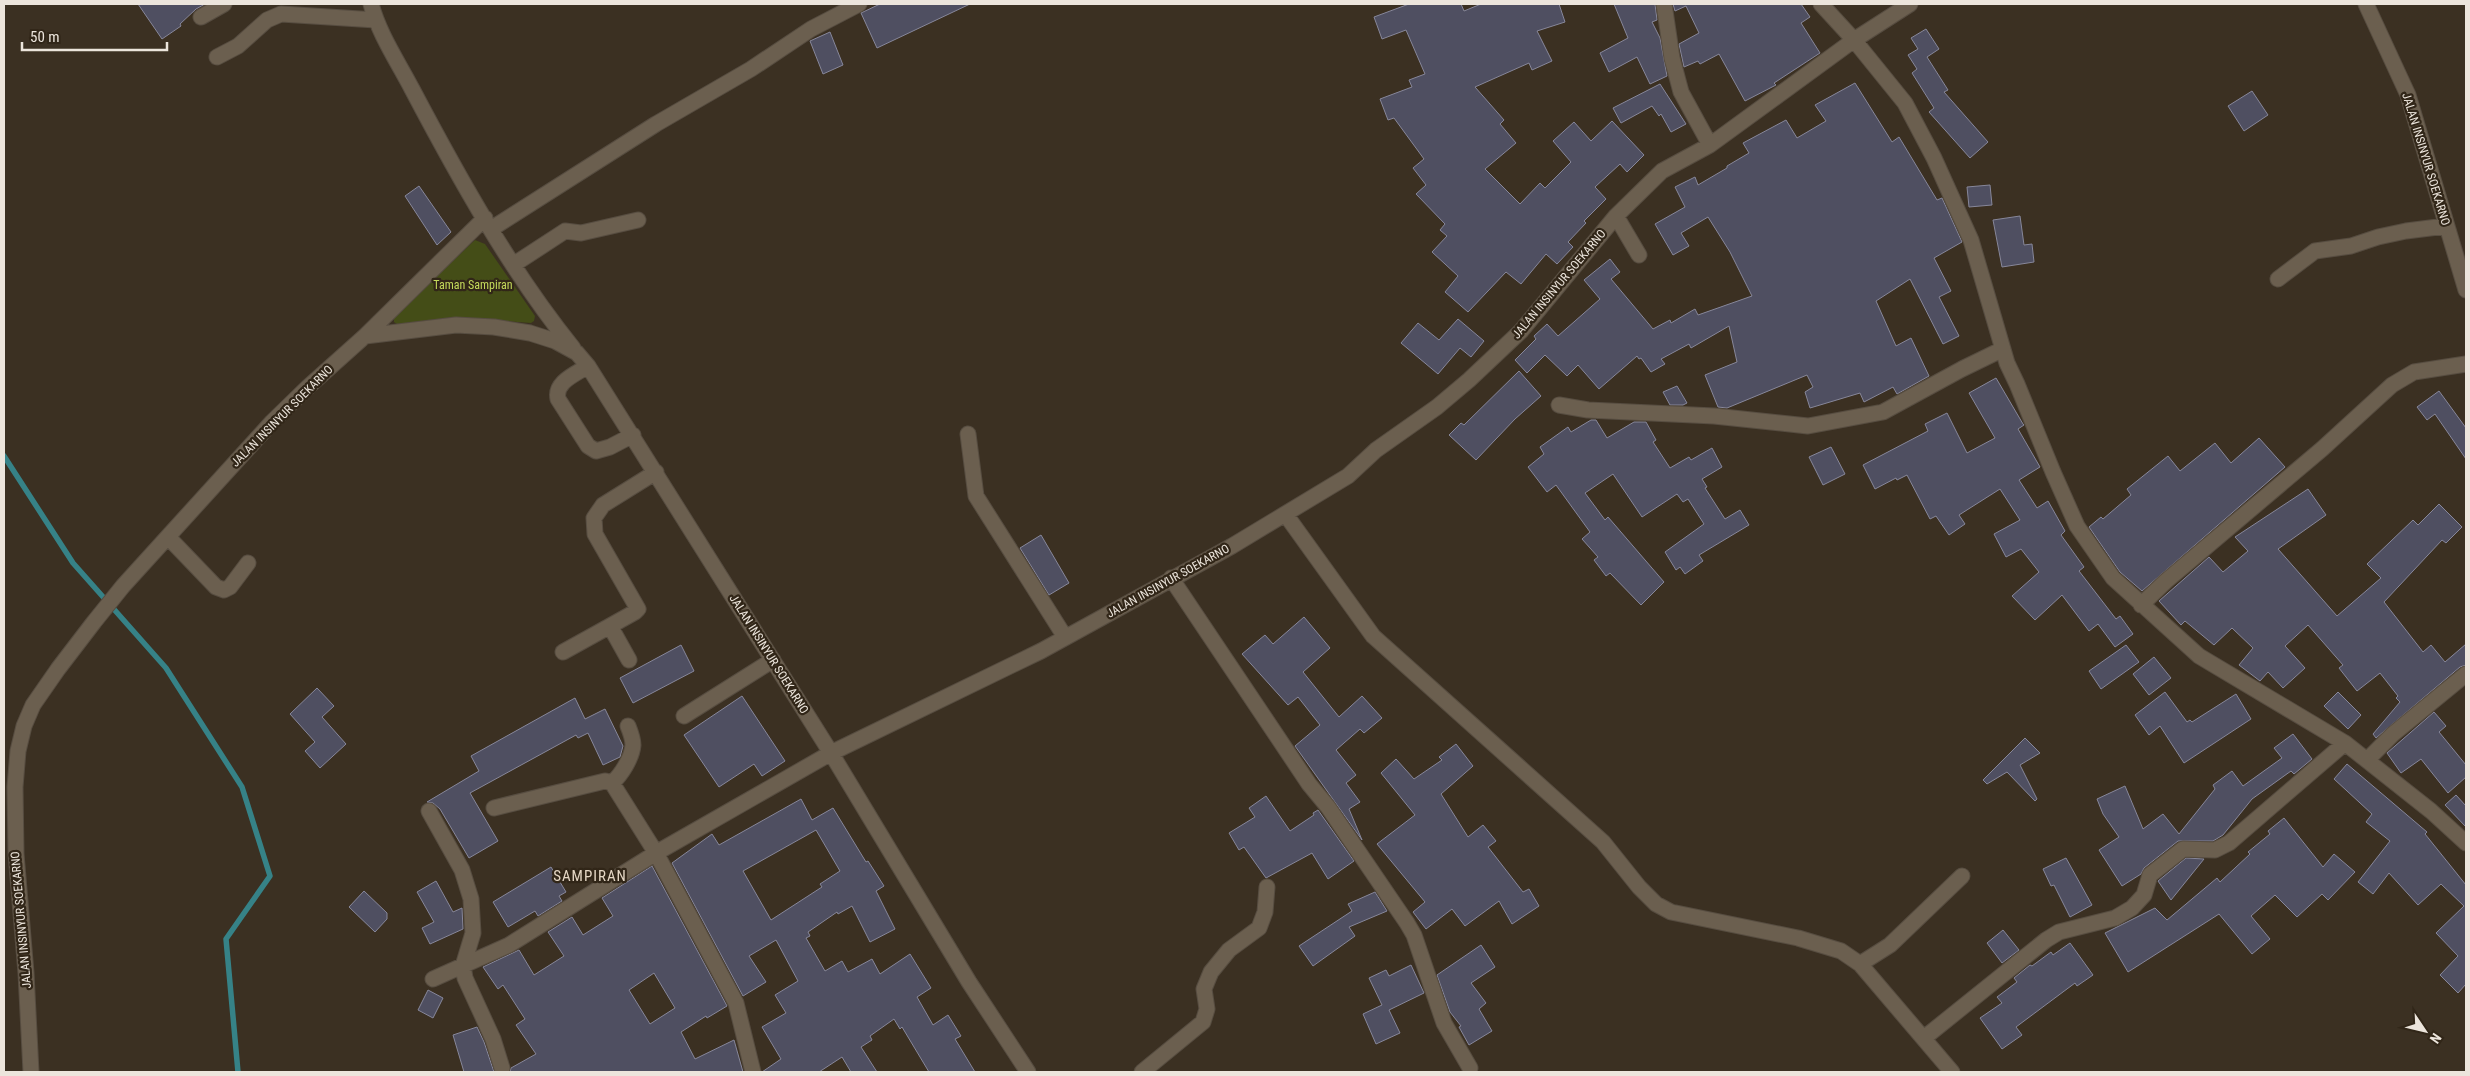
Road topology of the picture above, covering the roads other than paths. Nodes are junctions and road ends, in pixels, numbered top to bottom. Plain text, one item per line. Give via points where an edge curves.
1 (224, 4) edge
2 (371, 4) edge
3 (859, 4) edge
4 (1664, 4) edge
5 (1821, 4) edge
6 (1910, 4) edge
7 (2366, 4) edge
8 (201, 17) dead end
9 (376, 20) junction
10 (1854, 40) junction
11 (217, 57) dead end
12 (1710, 145) junction
13 (1616, 216) junction
14 (638, 220) dead end
15 (488, 223) junction
16 (2446, 226) junction
17 (1639, 255) dead end
18 (513, 265) junction
19 (2278, 280) dead end
20 (2466, 290) edge
21 (366, 336) junction
22 (577, 353) junction
23 (2005, 355) junction
24 (2462, 364) edge
25 (588, 366) junction
26 (1559, 405) dead end
27 (968, 434) dead end
28 (633, 435) junction
29 (656, 472) junction
30 (1286, 515) junction
31 (168, 537) junction
32 (248, 563) dead end
33 (1171, 578) junction
34 (2141, 605) junction
35 (610, 626) junction
36 (1065, 637) junction
37 (563, 652) dead end
38 (629, 660) dead end
39 (773, 660) junction
40 (2466, 674) edge
41 (684, 716) dead end
42 (628, 726) dead end
43 (2345, 743) junction
44 (831, 753) junction
45 (2368, 759) junction
46 (612, 783) junction
47 (494, 808) dead end
48 (429, 811) dead end
49 (2466, 843) edge
50 (656, 853) junction
51 (1962, 876) dead end
52 (1267, 887) dead end
53 (1860, 964) junction
54 (463, 966) junction
55 (433, 979) dead end
56 (1924, 1038) junction
57 (502, 1068) dead end
58 (1470, 1068) dead end
59 (31, 1072) edge
60 (752, 1072) edge
61 (1028, 1072) edge
62 (1142, 1072) edge
63 (1952, 1072) edge

1 - 8 street
2 - 9 street
3 - 15 street via 811,29 750,69
4 - 12 street via 1681,92
5 - 10 street
6 - 10 street, JALAN INSINYUR SOEKARNO
7 - 16 street, JALAN INSINYUR SOEKARNO via 2408,95
9 - 11 street via 281,14 267,20 238,46
9 - 15 street
10 - 12 street, JALAN INSINYUR SOEKARNO
10 - 23 street via 1905,103 1946,181 1971,240
12 - 13 street, JALAN INSINYUR SOEKARNO via 1662,171
13 - 17 street
13 - 30 street, JALAN INSINYUR SOEKARNO via 1521,331 1469,380 1376,450 1348,476
14 - 18 street via 580,232 565,231
15 - 18 street
15 - 21 street
16 - 19 street via 2406,231 2351,246 2316,251
16 - 20 street, JALAN INSINYUR SOEKARNO
18 - 22 street
21 - 22 street, JALAN INSINYUR SOEKARNO via 456,325 494,327 555,341
21 - 31 street, JALAN INSINYUR SOEKARNO via 278,416
22 - 25 street, JALAN INSINYUR SOEKARNO
23 - 26 street via 1962,369 1883,412 1808,426 1714,416 1588,410
23 - 34 street via 2077,526 2113,578
24 - 34 street via 2414,372 2392,385
25 - 28 street, JALAN INSINYUR SOEKARNO
25 - 28 street via 560,385 557,392 588,446 596,451
27 - 36 street via 976,496
28 - 29 street, JALAN INSINYUR SOEKARNO
29 - 35 street via 603,505 594,518 595,534 638,608
29 - 39 street, JALAN INSINYUR SOEKARNO
30 - 33 street, JALAN INSINYUR SOEKARNO
30 - 53 street via 1373,636 1603,842 1656,904 1671,912 1798,938 1841,951
31 - 32 street via 216,587 224,590
31 - 59 street, JALAN INSINYUR SOEKARNO via 94,622 33,705 24,726 15,787 16,854
33 - 36 street, JALAN INSINYUR SOEKARNO
33 - 58 street via 1407,923 1444,1023
34 - 43 street via 2199,656
35 - 37 street
35 - 38 street
36 - 44 street, JALAN INSINYUR SOEKARNO
39 - 41 street
39 - 44 street, JALAN INSINYUR SOEKARNO
40 - 45 street via 2393,734
42 - 46 street via 633,745 630,757
43 - 45 street
43 - 56 street via 2229,843 2215,850 2188,848 2177,852 2150,875 2144,895 2132,908 2115,918 2059,932 2046,940
44 - 50 street
44 - 61 street via 969,982
45 - 49 street
46 - 47 street via 605,781
46 - 50 street
48 - 54 street via 462,870 471,898 473,933
50 - 54 street via 509,945
50 - 60 street via 736,1003
51 - 53 street via 1890,945
52 - 62 street via 1265,912 1259,928 1229,950 1211,972 1204,989 1207,1009 1203,1022
53 - 56 street
54 - 55 street
54 - 57 street
56 - 63 street

